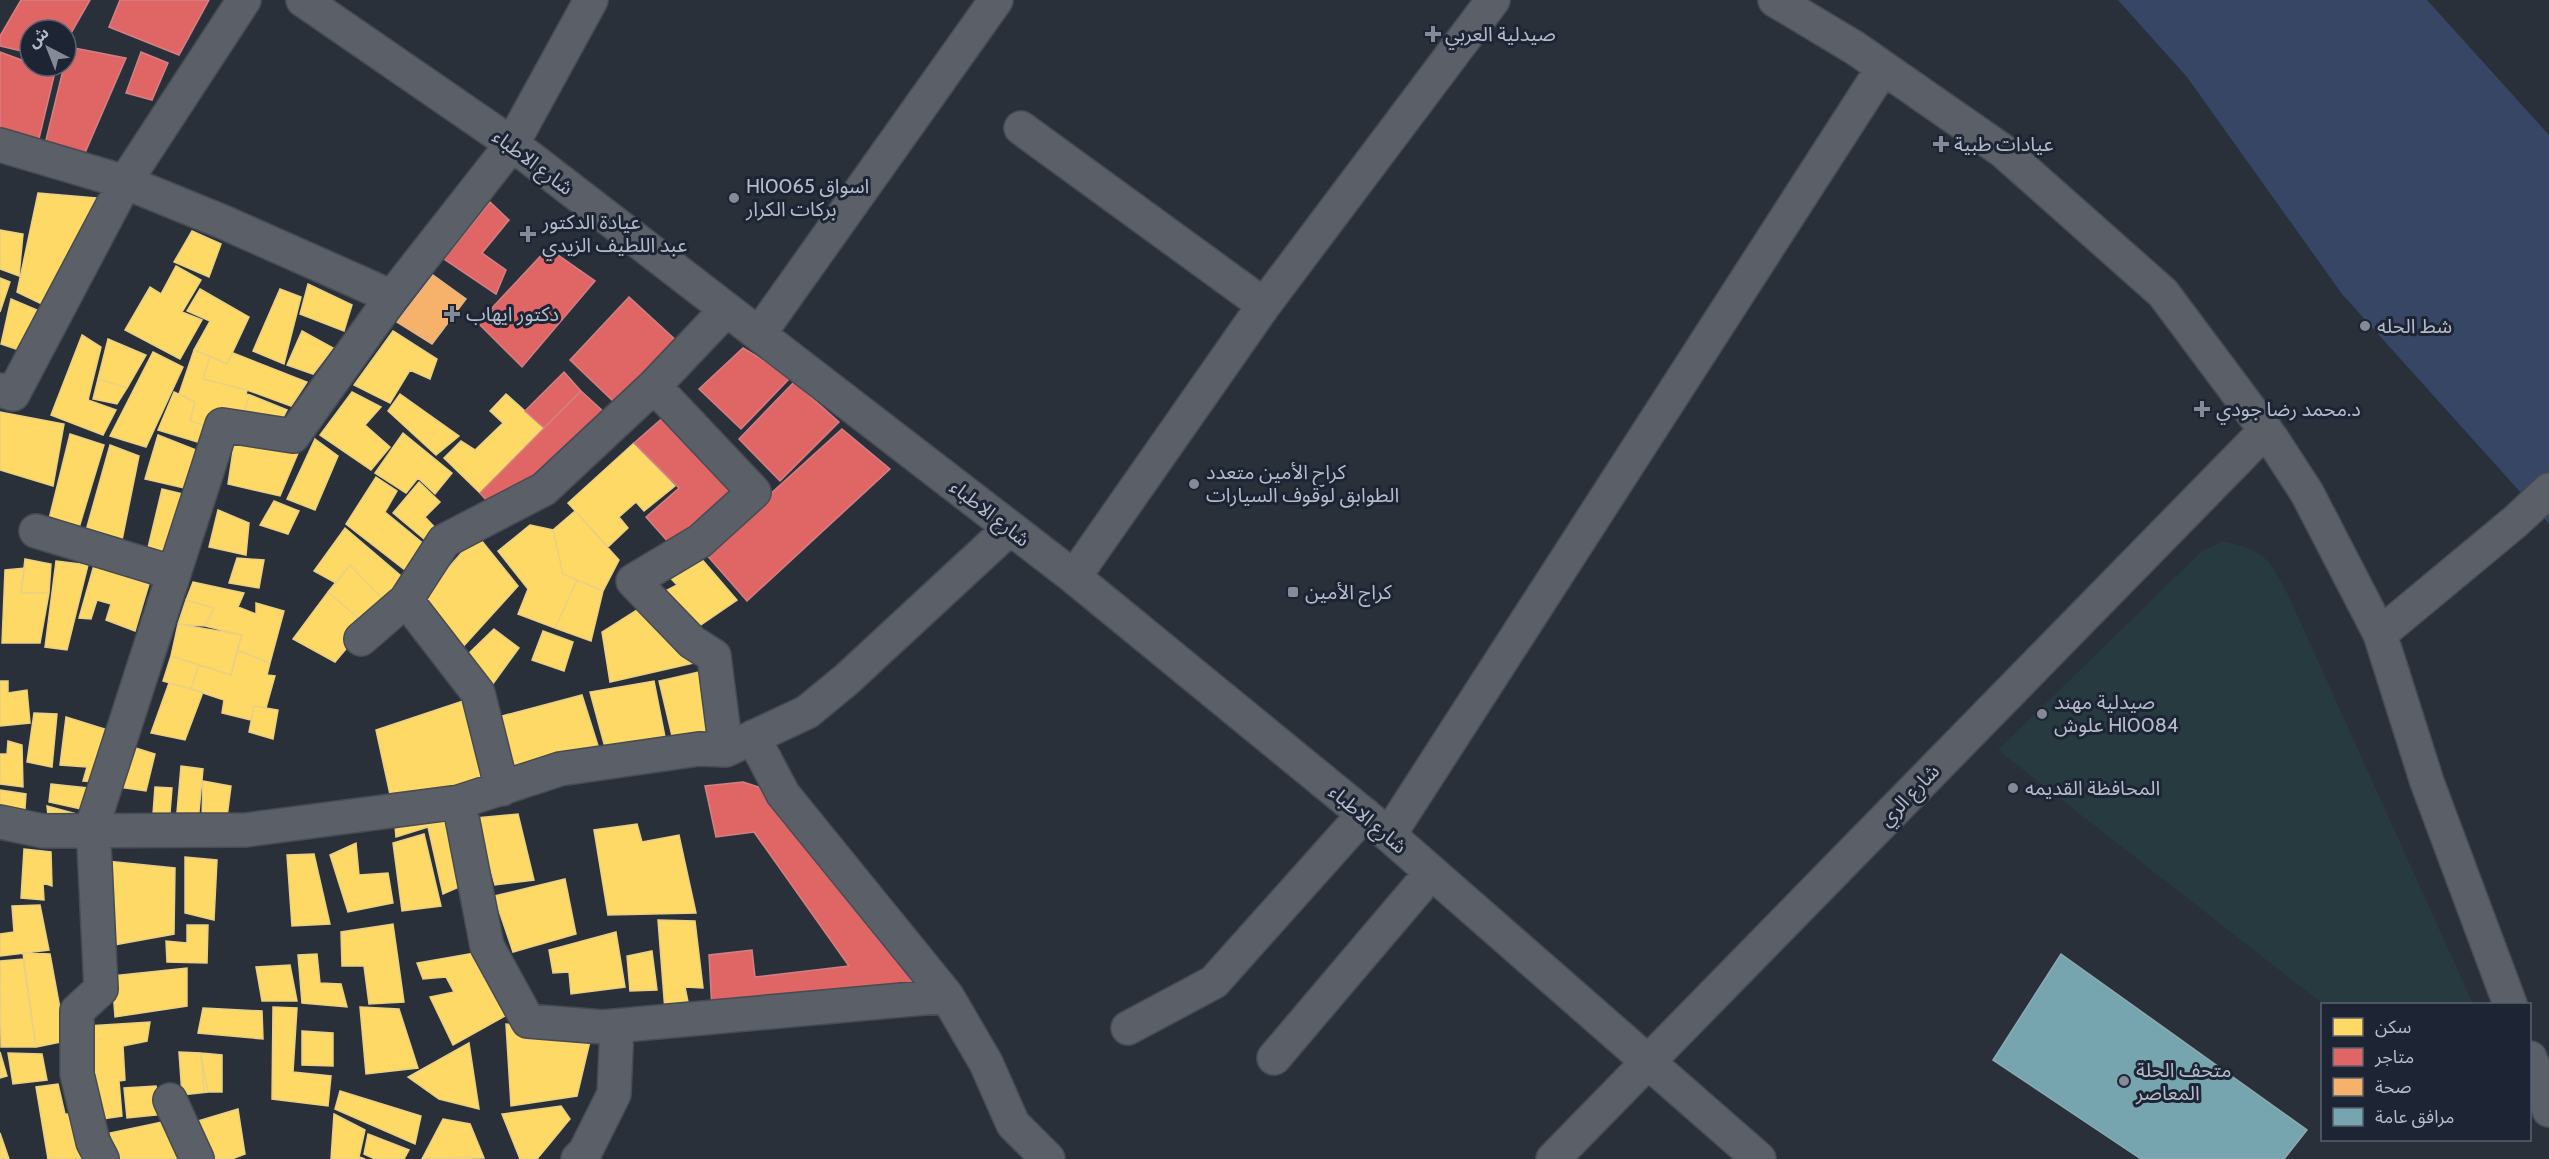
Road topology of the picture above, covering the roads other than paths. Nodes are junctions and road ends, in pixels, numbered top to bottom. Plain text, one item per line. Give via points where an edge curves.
1 (244, 0) edge
2 (303, 0) edge
3 (591, 0) edge
4 (996, 0) edge
5 (1493, 0) edge
6 (1775, 0) edge
7 (1883, 68) junction
8 (1022, 128) dead end
9 (512, 144) junction
10 (0, 145) edge
11 (125, 182) junction
12 (392, 297) junction
13 (1264, 305) junction
14 (726, 310) junction
15 (759, 334) junction
16 (654, 386) junction
17 (0, 390) edge
18 (2266, 430) junction
19 (2549, 490) edge
20 (1010, 528) junction
21 (36, 531) dead end
22 (174, 573) junction
23 (1074, 577) junction
24 (406, 600) junction
25 (2380, 634) junction
26 (361, 639) dead end
27 (740, 744) junction
28 (502, 789) junction
29 (459, 802) junction
30 (1364, 814) junction
31 (0, 822) edge
32 (93, 832) junction
33 (1389, 835) junction
34 (1431, 873) junction
35 (947, 996) junction
36 (2509, 1003) edge
37 (617, 1026) junction
38 (1128, 1028) dead end
39 (1274, 1058) dead end
40 (1650, 1061) junction
41 (2531, 1063) edge
42 (170, 1101) dead end
43 (2549, 1110) edge
44 (102, 1159) edge
45 (197, 1159) edge
46 (578, 1159) edge
47 (1048, 1159) edge
48 (1552, 1159) edge
49 (1759, 1159) edge

1 - 11 street
2 - 9 street, شارع الاطباء
3 - 9 street
4 - 15 street
5 - 13 street
6 - 7 street
7 - 18 street via 2003,151 2163,293
7 - 33 street
8 - 13 street
9 - 12 street
9 - 14 street, شارع الاطباء
10 - 11 street
11 - 12 street
11 - 17 street via 13,394
12 - 22 street via 294,436 222,425
13 - 23 street
14 - 15 street, شارع الاطباء
14 - 16 street
15 - 20 street, شارع الاطباء
16 - 24 street via 544,489 444,541
16 - 27 street via 754,492 700,542 633,581 692,642 714,656
18 - 25 street via 2307,493
18 - 40 street, شارع الري
19 - 25 street
20 - 23 street, شارع الاطباء
20 - 27 street via 807,712
21 - 22 street
22 - 32 street
23 - 30 street, شارع الاطباء
24 - 26 street
24 - 28 street via 478,693
25 - 36 street via 2427,782
27 - 28 street via 560,770
27 - 35 street
28 - 29 street
29 - 32 street via 246,830
29 - 37 street via 487,946 528,1021
30 - 33 street, شارع الاطباء
30 - 38 street via 1214,982
31 - 32 street via 43,831
32 - 44 street via 101,989 77,1011 77,1074 93,1142
33 - 34 street, شارع الاطباء
34 - 39 street
34 - 40 street, شارع الاطباء
35 - 37 street
35 - 47 street via 986,1063 1013,1124
37 - 46 street via 614,1094
40 - 48 street, شارع الري
40 - 49 street, شارع الاطباء
41 - 43 street
42 - 45 street

